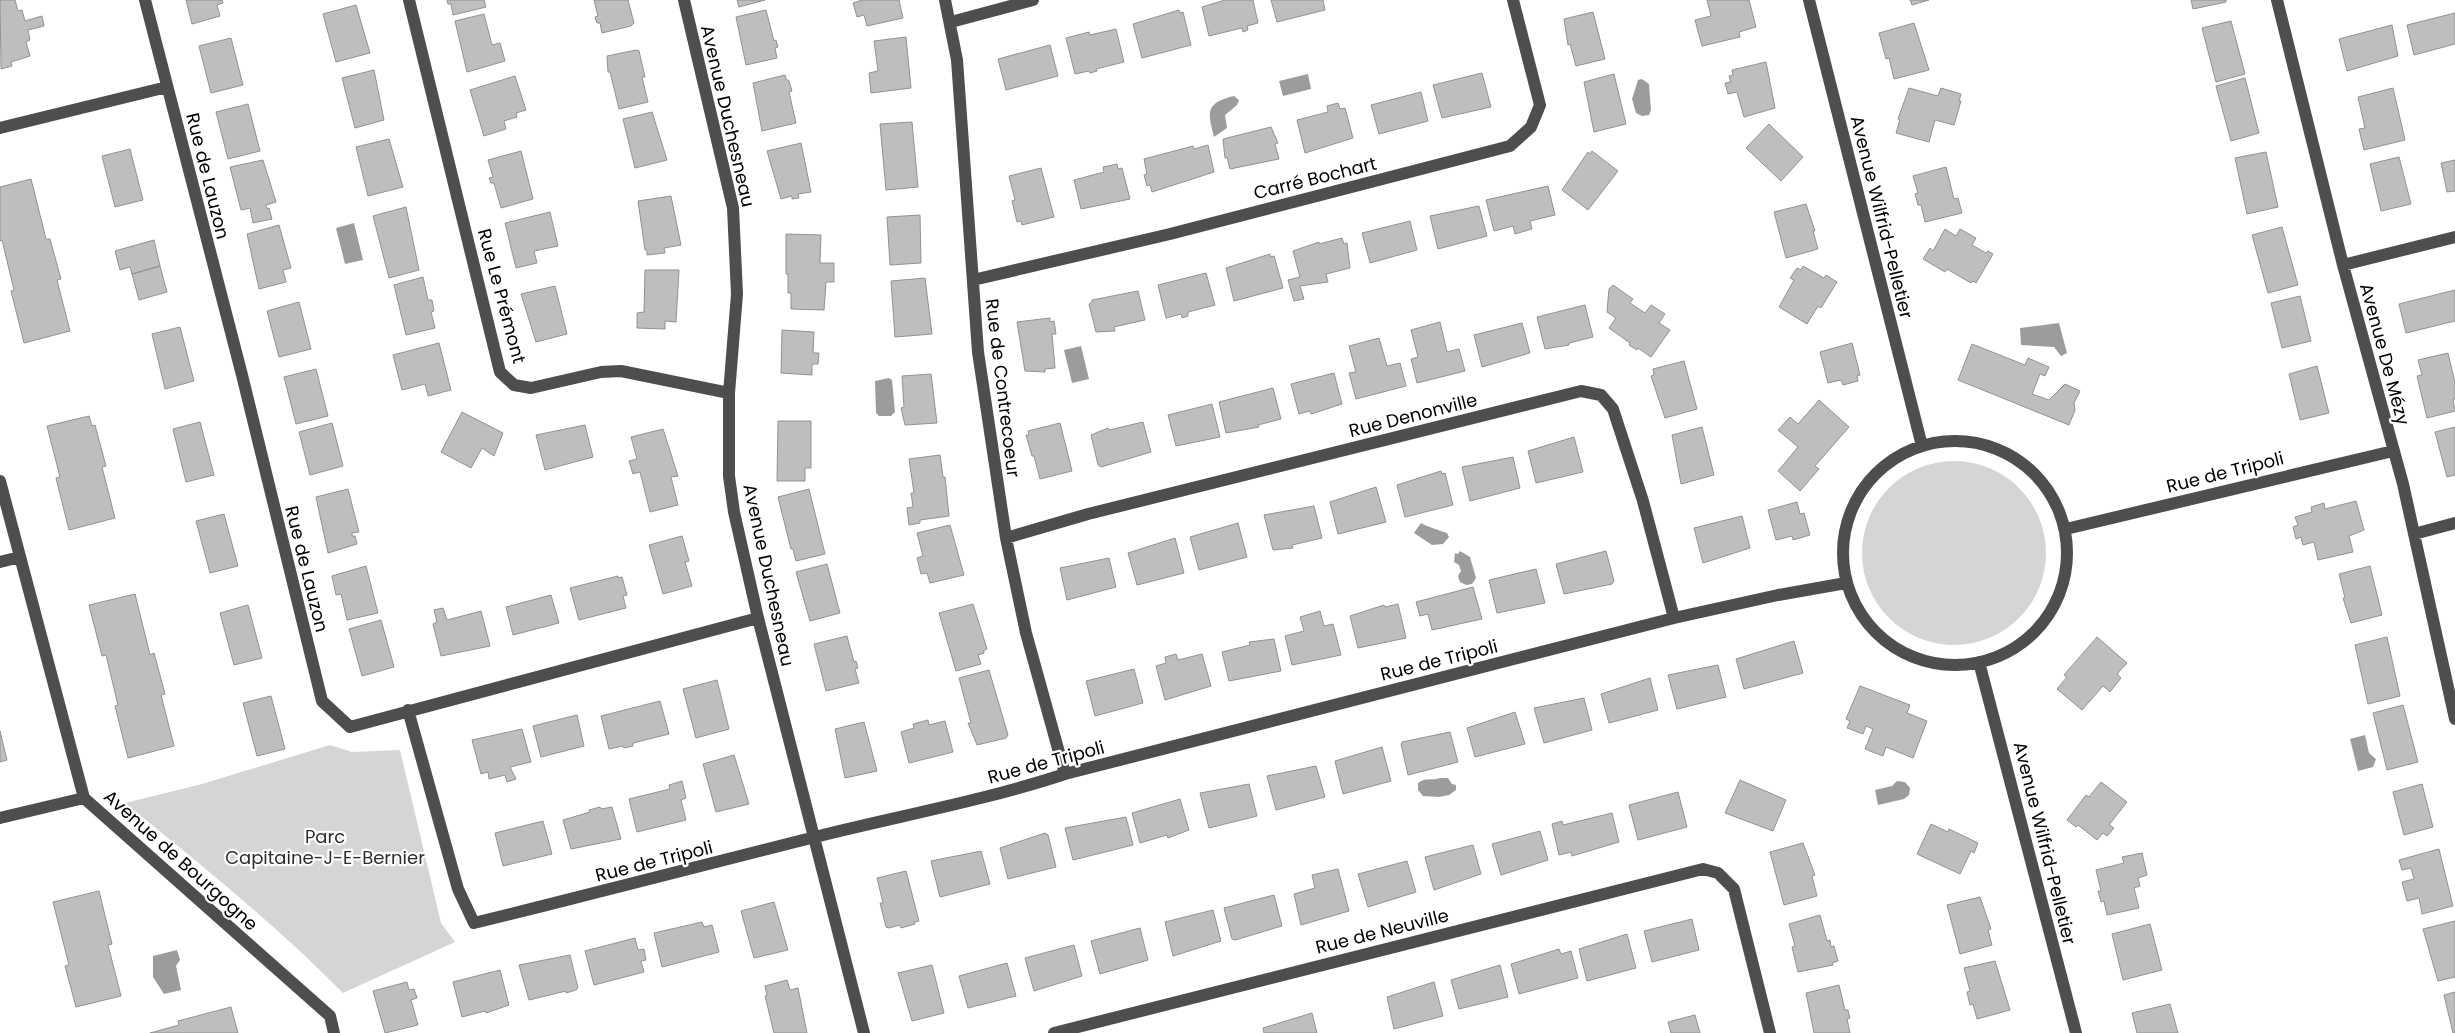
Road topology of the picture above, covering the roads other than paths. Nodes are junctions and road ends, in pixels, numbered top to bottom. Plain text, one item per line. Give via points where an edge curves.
1 (145, 0) edge
2 (409, 0) edge
3 (684, 0) edge
4 (946, 0) edge
5 (1033, 0) edge
6 (1513, 0) edge
7 (1809, 0) edge
8 (2278, 0) edge
9 (951, 22) junction
10 (167, 87) junction
11 (0, 128) edge
12 (2455, 237) edge
13 (2343, 265) junction
14 (973, 280) junction
15 (729, 394) junction
16 (1922, 442) junction
17 (2393, 451) junction
18 (0, 481) edge
19 (2455, 524) edge
20 (2066, 529) junction
21 (2414, 534) junction
22 (1006, 538) junction
23 (20, 557) junction
24 (0, 562) edge
25 (1846, 583) junction
26 (758, 618) junction
27 (1674, 618) junction
28 (1979, 662) junction
29 (408, 710) junction
30 (2455, 719) edge
31 (1065, 774) junction
32 (84, 798) junction
33 (0, 818) edge
34 (815, 837) junction
35 (334, 1033) edge
36 (864, 1033) edge
37 (1054, 1033) edge
38 (1770, 1033) edge
39 (2076, 1033) edge

1 - 10 street, Rue de Lauzon
2 - 15 street, Rue Le Prémont via 500,372 514,384 531,388 601,372 621,371
3 - 15 street, Avenue Duchesneau via 733,208 737,294
4 - 9 street, Rue de Contrecoeur
5 - 9 street
6 - 14 street, Carré Bochart via 1540,106 1531,127 1510,146 1170,234
7 - 16 street, Avenue Wilfrid-Pelletier
8 - 13 street, Avenue De Mézy
9 - 14 street, Rue de Contrecoeur via 957,60
10 - 11 street
10 - 29 street, Rue de Lauzon via 322,700 350,727
12 - 13 street
13 - 17 street, Avenue De Mézy
14 - 22 street, Rue de Contrecoeur via 978,352
15 - 26 street, Avenue Duchesneau via 729,476
16 - 20 street via 1963,440 2006,453 2029,467 2053,496
16 - 25 street via 1894,458 1867,482 1849,512 1842,547
17 - 20 street, Rue de Tripoli
17 - 21 street, Avenue De Mézy
18 - 23 street, Avenue de Bourgogne
19 - 21 street
20 - 28 street via 2068,564 2060,597 2042,626 2016,649
21 - 30 street, Avenue De Mézy
22 - 27 street, Rue Denonville via 1088,514 1581,391 1601,395 1613,409 1643,501
22 - 31 street, Rue de Contrecoeur via 1026,633
23 - 24 street
23 - 32 street, Avenue de Bourgogne
25 - 27 street, Rue de Tripoli
25 - 28 street via 1860,615 1884,641 1914,659 1949,666
26 - 29 street, Rue de Lauzon
26 - 34 street, Avenue Duchesneau
27 - 31 street, Rue de Tripoli
28 - 39 street, Avenue Wilfrid-Pelletier
29 - 34 street, Rue de Tripoli via 458,890 474,923
31 - 34 street, Rue de Tripoli via 1024,788
32 - 33 street
32 - 35 street, Avenue de Bourgogne via 330,1016
34 - 36 street, Avenue Duchesneau
37 - 38 street, Rue de Neuville via 1703,868 1718,873 1734,889

